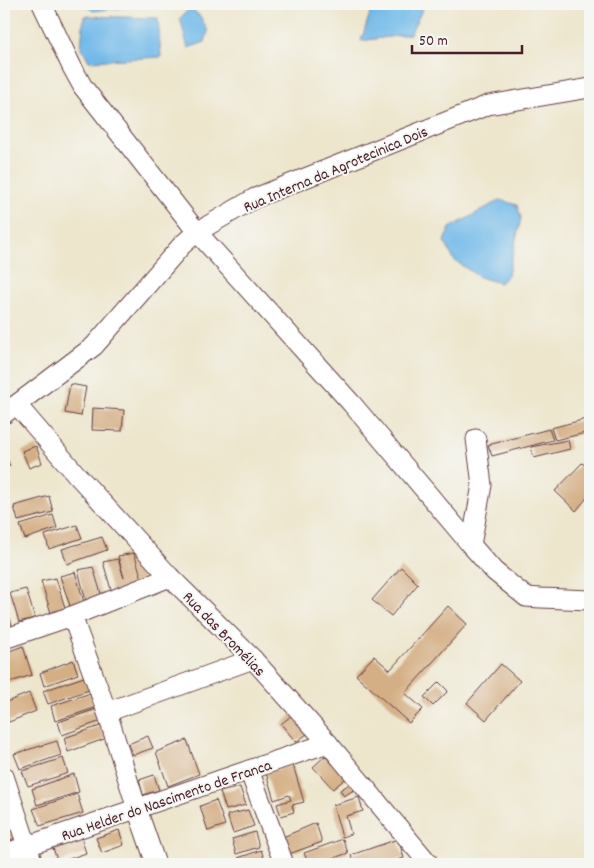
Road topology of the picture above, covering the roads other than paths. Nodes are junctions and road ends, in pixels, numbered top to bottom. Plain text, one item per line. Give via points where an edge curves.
1 (42, 4) edge
2 (590, 88) edge
3 (197, 232) junction
4 (10, 410) edge
5 (476, 439) dead end
6 (471, 545) junction
7 (170, 577) junction
8 (590, 600) edge
9 (72, 616) junction
10 (4, 639) edge
11 (253, 659) junction
12 (107, 712) junction
13 (328, 743) junction
14 (249, 770) junction
15 (4, 776) edge
16 (137, 810) junction
17 (28, 846) junction
18 (4, 854) edge
19 (33, 864) edge
20 (156, 864) edge
21 (284, 864) edge
22 (429, 864) edge

1 - 3 street via 83,87
2 - 3 street, Rua Interna da Agrotecinica Dois via 488,105 255,198
3 - 4 street, Rua Interna da Agrotecinica Dois via 94,346
3 - 6 street via 352,404
4 - 7 street, Rua das Bromélias via 76,474
5 - 6 street via 482,485
6 - 8 street via 494,571 526,597
7 - 9 street
7 - 11 street, Rua das Bromélias
9 - 10 street
9 - 12 street
11 - 12 street
11 - 13 street, Rua das Bromélias
12 - 16 street
13 - 14 street, Rua Helder do Nascimento de Franca
13 - 22 street, Rua das Bromélias
14 - 16 street, Rua Helder do Nascimento de Franca
14 - 21 street
15 - 17 street
16 - 17 street, Rua Helder do Nascimento de Franca
16 - 20 street
17 - 18 street, Rua Helder do Nascimento de Franca
17 - 19 street

